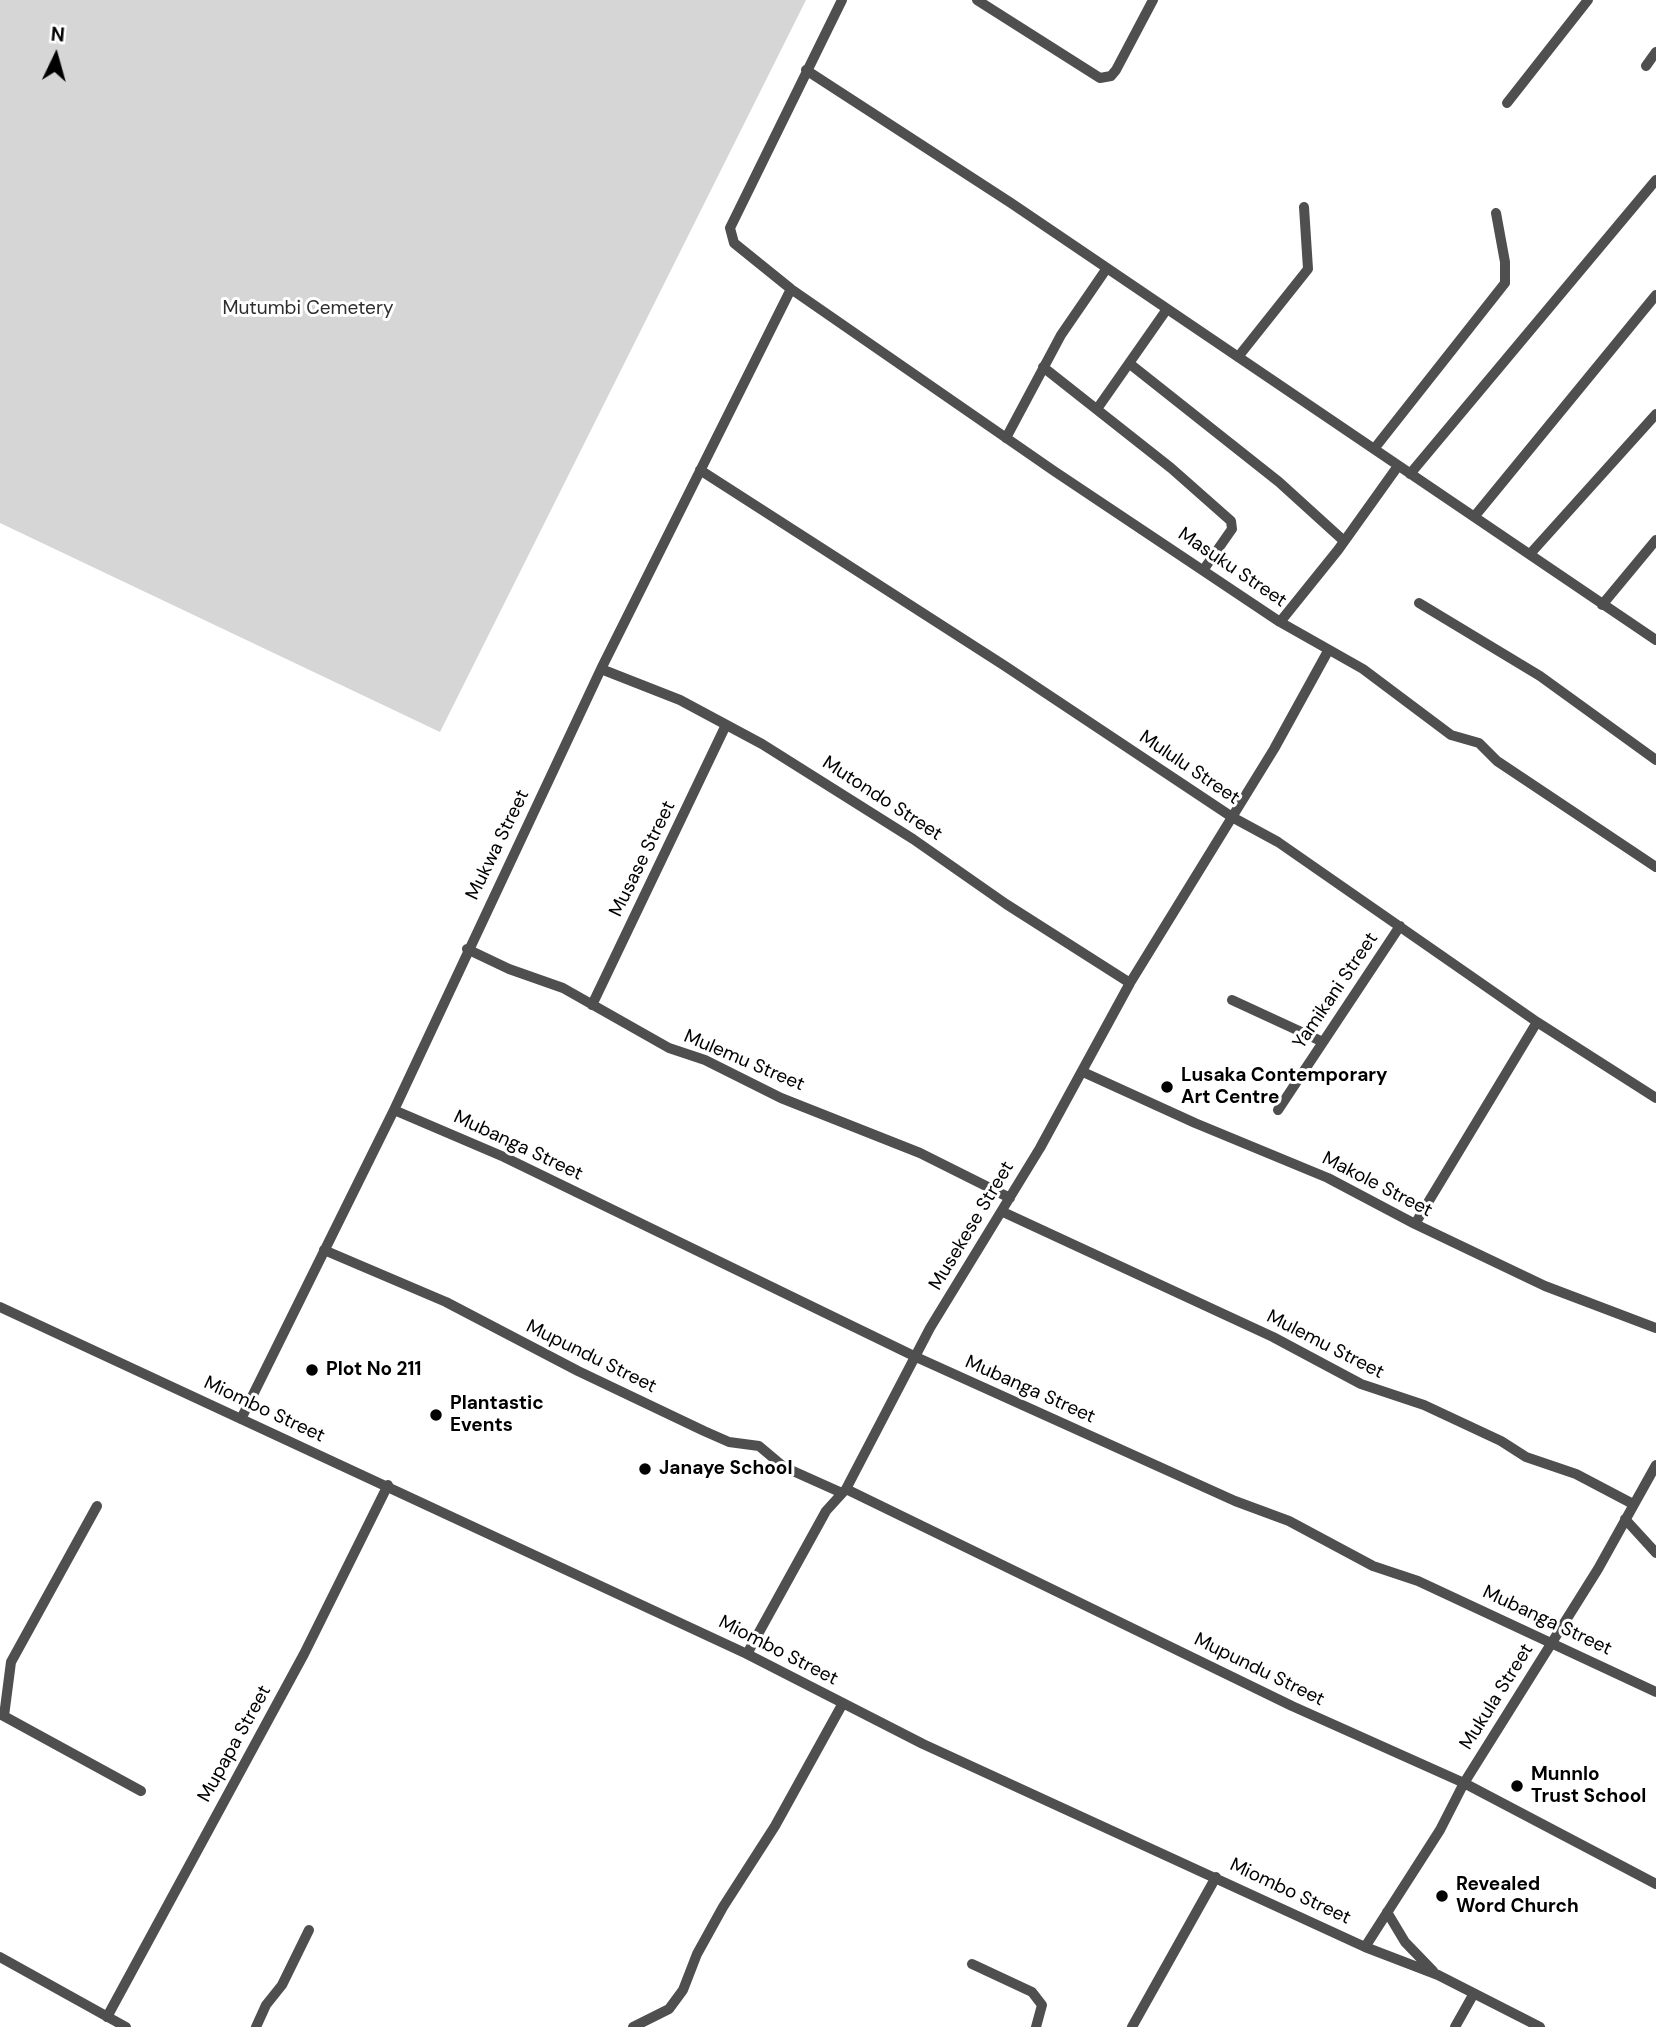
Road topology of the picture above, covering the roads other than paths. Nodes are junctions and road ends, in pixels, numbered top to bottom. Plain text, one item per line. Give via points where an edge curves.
1 (842, 0) edge
2 (977, 0) edge
3 (1153, 0) edge
4 (1588, 0) edge
5 (1656, 52) edge
6 (1646, 66) dead end
7 (806, 70) junction
8 (1507, 103) dead end
9 (1656, 180) edge
10 (1304, 206) dead end
11 (1496, 213) dead end
12 (1107, 268) junction
13 (791, 289) junction
14 (1656, 295) edge
15 (1167, 309) junction
16 (1238, 357) junction
17 (1130, 364) junction
18 (1043, 367) junction
19 (1097, 409) junction
20 (1656, 414) edge
21 (1006, 438) junction
22 (1374, 449) junction
23 (1398, 466) junction
24 (700, 470) junction
25 (1410, 474) junction
26 (1474, 517) junction
27 (1656, 540) edge
28 (1344, 541) junction
29 (1530, 554) junction
30 (1203, 569) junction
31 (1419, 603) dead end
32 (1602, 605) junction
33 (1280, 622) junction
34 (1656, 640) edge
35 (1328, 651) junction
36 (601, 669) junction
37 (725, 727) junction
38 (1656, 760) edge
39 (1232, 817) junction
40 (1656, 867) edge
41 (1400, 926) junction
42 (467, 949) junction
43 (1130, 983) junction
44 (1232, 1000) dead end
45 (592, 1005) junction
46 (1538, 1022) junction
47 (1323, 1042) junction
48 (1083, 1072) junction
49 (1656, 1098) edge
50 (1278, 1110) dead end
51 (394, 1111) junction
52 (1010, 1198) junction
53 (1003, 1212) junction
54 (1415, 1224) junction
55 (324, 1250) junction
56 (0, 1307) edge
57 (1656, 1328) edge
58 (916, 1357) junction
59 (241, 1419) junction
60 (1656, 1465) edge
61 (388, 1485) junction
62 (844, 1491) junction
63 (1633, 1504) junction
64 (97, 1506) dead end
65 (1625, 1519) junction
66 (1656, 1553) edge
67 (1552, 1642) junction
68 (747, 1654) junction
69 (4, 1672) edge
70 (1656, 1692) edge
71 (843, 1703) junction
72 (2, 1715) edge
73 (1464, 1783) junction
74 (141, 1791) dead end
75 (1216, 1877) junction
76 (1656, 1884) edge
77 (1387, 1912) junction
78 (309, 1930) dead end
79 (1365, 1947) junction
80 (0, 1957) edge
81 (972, 1964) dead end
82 (1438, 1975) junction
83 (1473, 1995) junction
84 (107, 2017) junction
85 (126, 2027) edge
86 (256, 2027) edge
87 (634, 2027) edge
88 (1036, 2027) edge
89 (1132, 2027) edge
90 (1455, 2027) edge
91 (1539, 2027) edge

1 - 7 street, Masuku Street
2 - 3 street via 1100,78 1116,70
4 - 8 street
5 - 6 street
7 - 12 street
7 - 13 street, Masuku Street via 730,228 734,243
9 - 25 street
10 - 16 street via 1308,269
11 - 22 street via 1505,283
12 - 15 street
12 - 18 street
13 - 21 street, Masuku Street
13 - 24 street, Mukwa Street
14 - 26 street
15 - 16 street
15 - 17 street
16 - 22 street
17 - 19 street
17 - 28 street via 1279,482
18 - 19 street
18 - 21 street
19 - 30 street via 1231,521 1232,529
20 - 29 street
21 - 30 street, Masuku Street
22 - 23 street
23 - 25 street
23 - 28 street
24 - 36 street, Mukwa Street
24 - 39 street, Mululu Street
25 - 26 street
26 - 29 street
27 - 32 street
28 - 33 street
29 - 32 street
30 - 33 street, Masuku Street
31 - 38 street via 1540,676
32 - 34 street
33 - 35 street, Masuku Street
35 - 39 street, Musekese Street
35 - 40 street, Masuku Street via 1373,676 1451,735 1479,743 1497,761
36 - 37 street, Mutondo Street via 680,701
36 - 42 street, Mukwa Street
37 - 43 street, Mutondo Street via 762,744 891,825
37 - 45 street, Musase Street
39 - 41 street, Mululu Street via 1278,842
39 - 43 street, Musekese Street
41 - 46 street, Mululu Street
41 - 47 street, Yamikani Street
42 - 45 street, Mulemu Street via 564,988
42 - 51 street, Mukwa Street
43 - 48 street, Musekese Street
44 - 47 street
45 - 52 street, Mulemu Street via 658,1043 920,1153
46 - 49 street, Mululu Street
46 - 54 street
47 - 50 street, Yamikani Street
48 - 52 street, Musekese Street
48 - 54 street, Makole Street via 1328,1178
51 - 55 street, Mukwa Street
51 - 58 street, Mubanga Street via 504,1157
52 - 53 street, Musekese Street
53 - 58 street, Musekese Street
53 - 63 street, Mulemu Street via 1273,1337 1361,1384 1424,1405
54 - 57 street, Makole Street via 1545,1286
55 - 59 street, Mukwa Street
55 - 62 street, Mupundu Street via 446,1302 704,1431 729,1442 759,1446 784,1467
56 - 59 street, Miombo Street
58 - 62 street, Musekese Street
58 - 67 street, Mubanga Street via 1289,1521 1373,1566 1418,1581
59 - 61 street, Miombo Street
60 - 63 street, Mukula Street
61 - 68 street, Miombo Street
61 - 84 street, Mupapa Street via 304,1654
62 - 68 street, Musekese Street via 826,1511
62 - 73 street, Mupundu Street via 1292,1706
63 - 65 street, Mukula Street
64 - 69 street
65 - 66 street
65 - 67 street, Mukula Street
67 - 70 street, Mubanga Street
67 - 73 street, Mukula Street
68 - 71 street, Miombo Street
69 - 72 street
71 - 75 street, Miombo Street
71 - 87 street via 775,1826 723,1907 683,1990 670,2009
72 - 74 street
73 - 76 street, Mupundu Street
73 - 77 street, Mukula Street
75 - 79 street, Miombo Street
75 - 89 street
77 - 79 street, Mukula Street
77 - 82 street via 1405,1942
78 - 86 street
79 - 82 street, Miombo Street
80 - 84 street
81 - 88 street via 1032,1992 1043,2011
82 - 83 street, Miombo Street
83 - 90 street
83 - 91 street, Miombo Street
84 - 85 street

